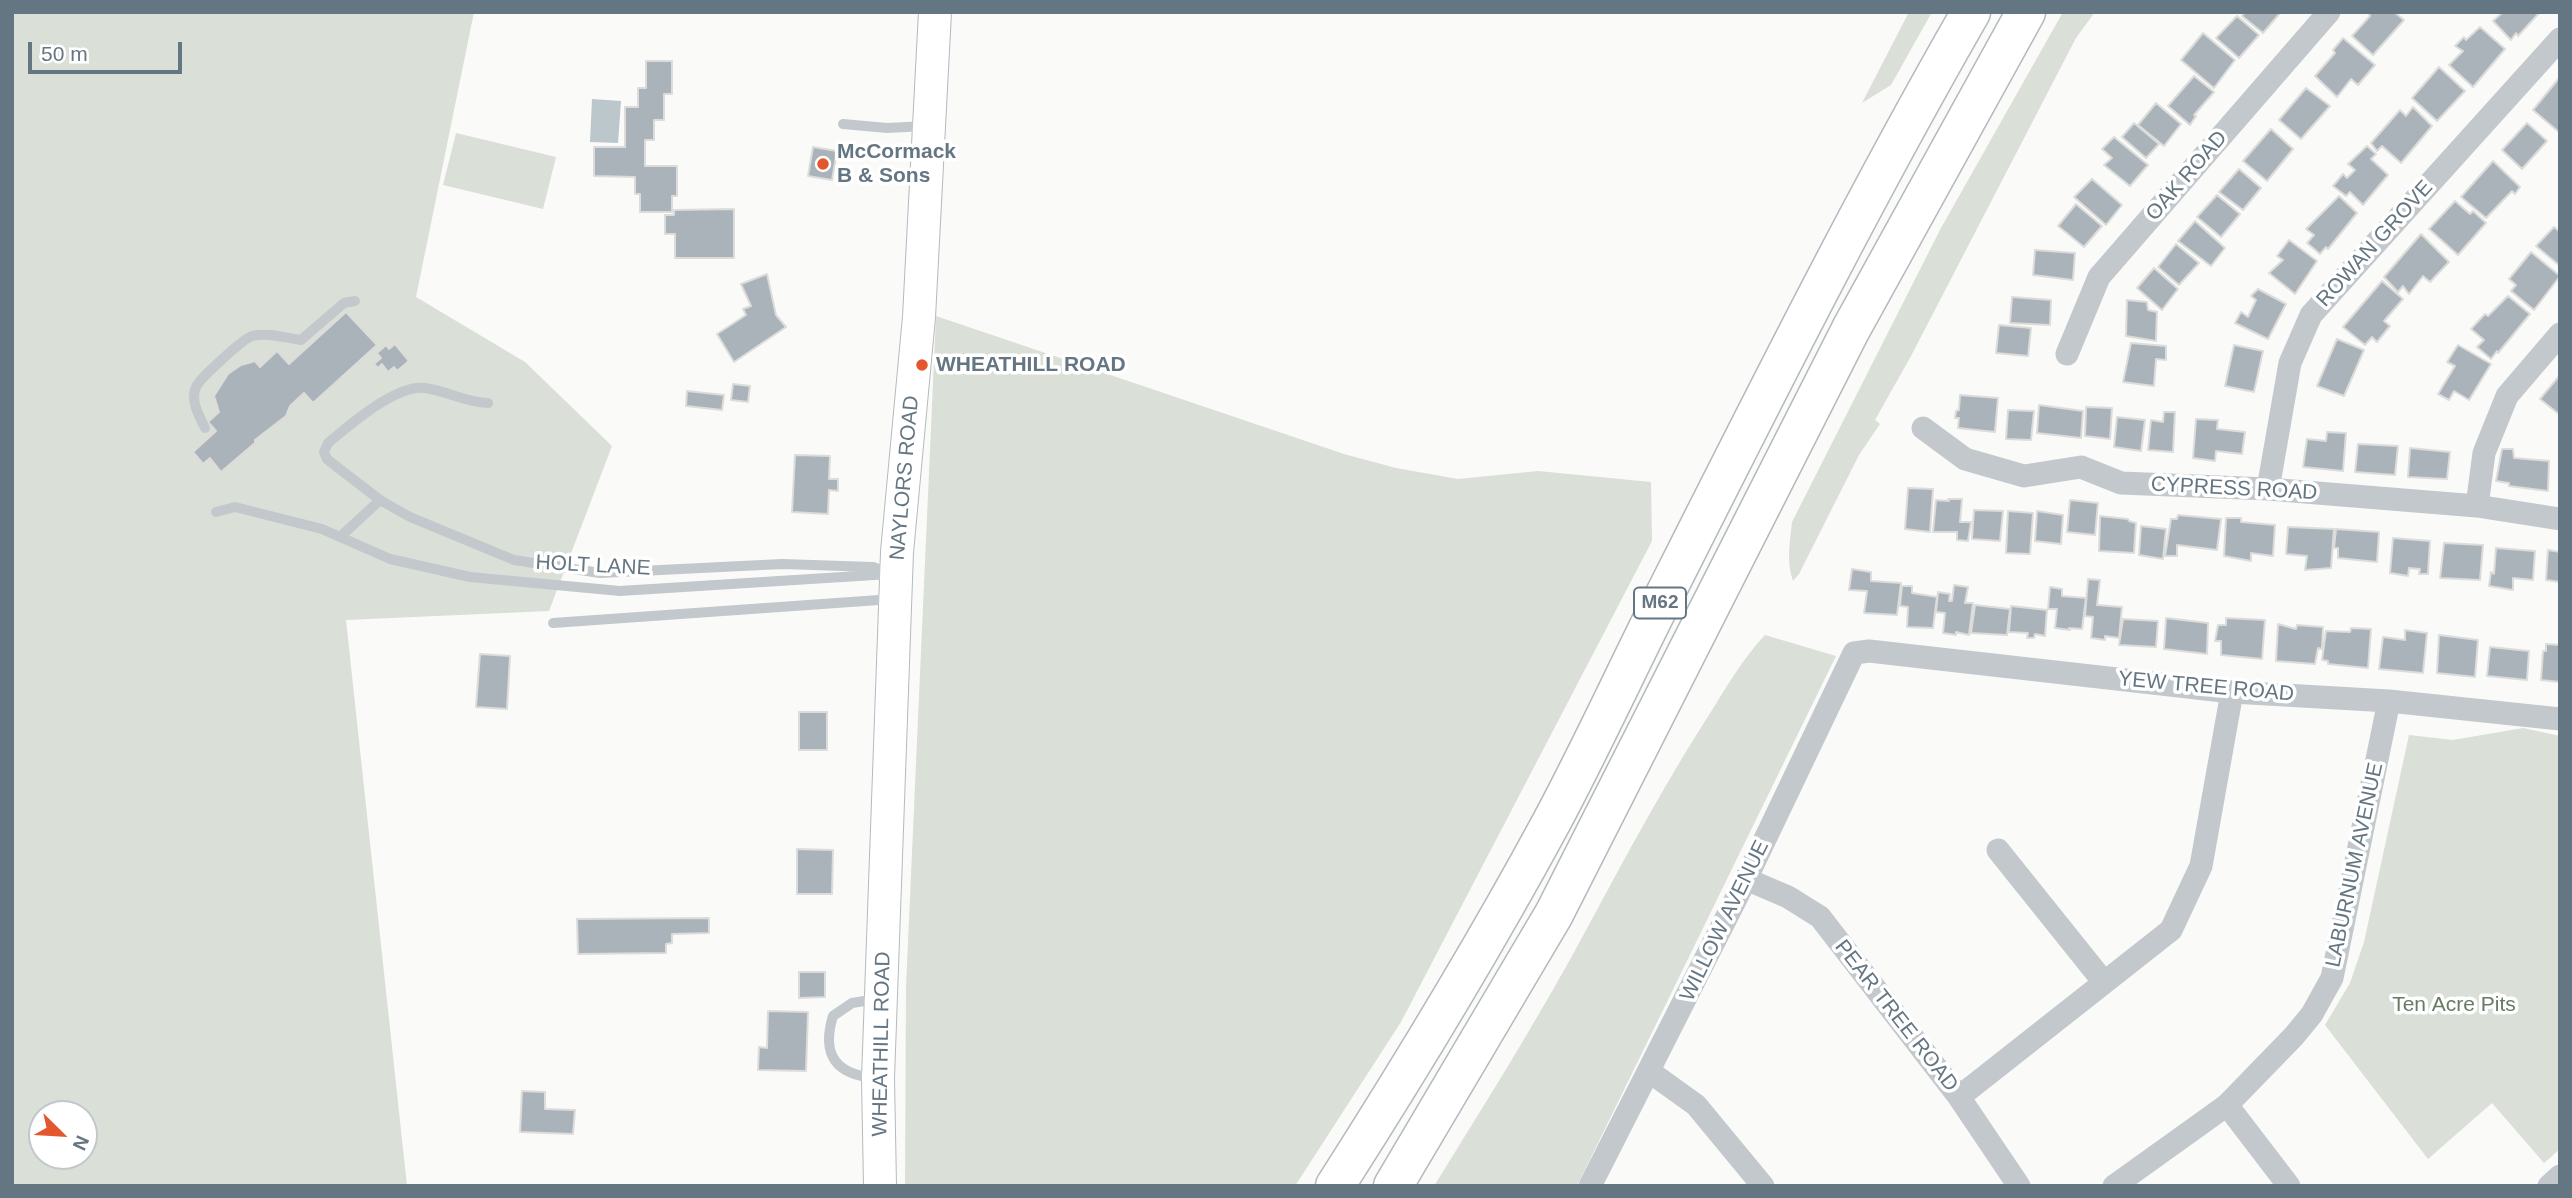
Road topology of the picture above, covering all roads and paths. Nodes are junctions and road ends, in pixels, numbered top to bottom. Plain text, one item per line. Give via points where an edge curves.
1 (935, 12) edge
2 (1971, 12) edge
3 (2026, 12) edge
4 (2329, 12) edge
5 (2560, 39) edge
6 (842, 124) dead end
7 (929, 126) junction
8 (355, 301) dead end
9 (2560, 334) edge
10 (2067, 354) dead end
11 (488, 403) dead end
12 (205, 428) dead end
13 (1923, 428) dead end
14 (2268, 489) junction
15 (380, 500) junction
16 (2477, 506) junction
17 (216, 512) dead end
18 (2560, 519) edge
19 (340, 537) junction
20 (895, 582) junction
21 (553, 623) dead end
22 (1854, 653) joint
23 (2232, 692) junction
24 (2389, 701) junction
25 (2560, 719) edge
26 (1998, 850) dead end
27 (1746, 879) junction
28 (886, 901) joint
29 (2103, 981) junction
30 (883, 998) junction
31 (1650, 1073) junction
32 (878, 1078) junction
33 (1959, 1097) junction
34 (2227, 1105) junction
35 (2560, 1176) edge
36 (880, 1186) edge
37 (1335, 1186) edge
38 (1393, 1186) edge
39 (1590, 1186) edge
40 (1763, 1186) edge
41 (2019, 1186) edge
42 (2114, 1186) edge
43 (2289, 1186) edge
44 (2549, 1186) edge

1 - 7 street, NAYLORS ROAD
2 - 37 highway, M62 via 1817,294 1553,818 1422,1050
3 - 38 highway, M62 via 1851,329 1554,914
4 - 10 street, OAK ROAD via 2099,278
5 - 14 street, ROWAN GROVE via 2311,315 2290,363
6 - 7 lane
7 - 20 street, NAYLORS ROAD via 919,317
8 - 12 lane via 344,303 301,340 262,334 248,337 196,386 194,405
9 - 16 street via 2507,396 2484,453
11 - 15 lane, HOLT LANE via 468,402 422,387 408,390 377,404 328,443 327,459
13 - 14 street, CYPRESS ROAD via 1965,459 2024,476 2081,467 2121,483
14 - 16 street, CYPRESS ROAD
15 - 19 lane
15 - 20 lane, HOLT LANE via 422,524 514,560 600,573 795,564 873,567
16 - 18 street, CYPRESS ROAD
17 - 19 lane, HOLT LANE via 235,507
19 - 20 lane, HOLT LANE via 390,559 470,577 620,591
20 - 21 lane
20 - 28 street, NAYLORS ROAD
22 - 23 street, YEW TREE ROAD
22 - 27 street, WILLOW AVENUE
23 - 24 street, YEW TREE ROAD
23 - 29 street via 2201,866 2171,929
24 - 25 street, YEW TREE ROAD
24 - 34 street, LABURNUM AVENUE via 2332,978 2312,1014
26 - 29 street
27 - 31 street, WILLOW AVENUE
27 - 33 street, PEAR TREE ROAD via 1820,917
28 - 30 street, WHEATHILL ROAD
29 - 33 street
30 - 32 street, WHEATHILL ROAD
30 - 32 lane via 841,1009 833,1016 829,1041 839,1066 860,1077
31 - 39 street, WILLOW AVENUE
31 - 40 street via 1696,1105
32 - 36 street, WHEATHILL ROAD
33 - 41 street, PEAR TREE ROAD
34 - 42 street, LABURNUM AVENUE
34 - 43 street
35 - 44 street

